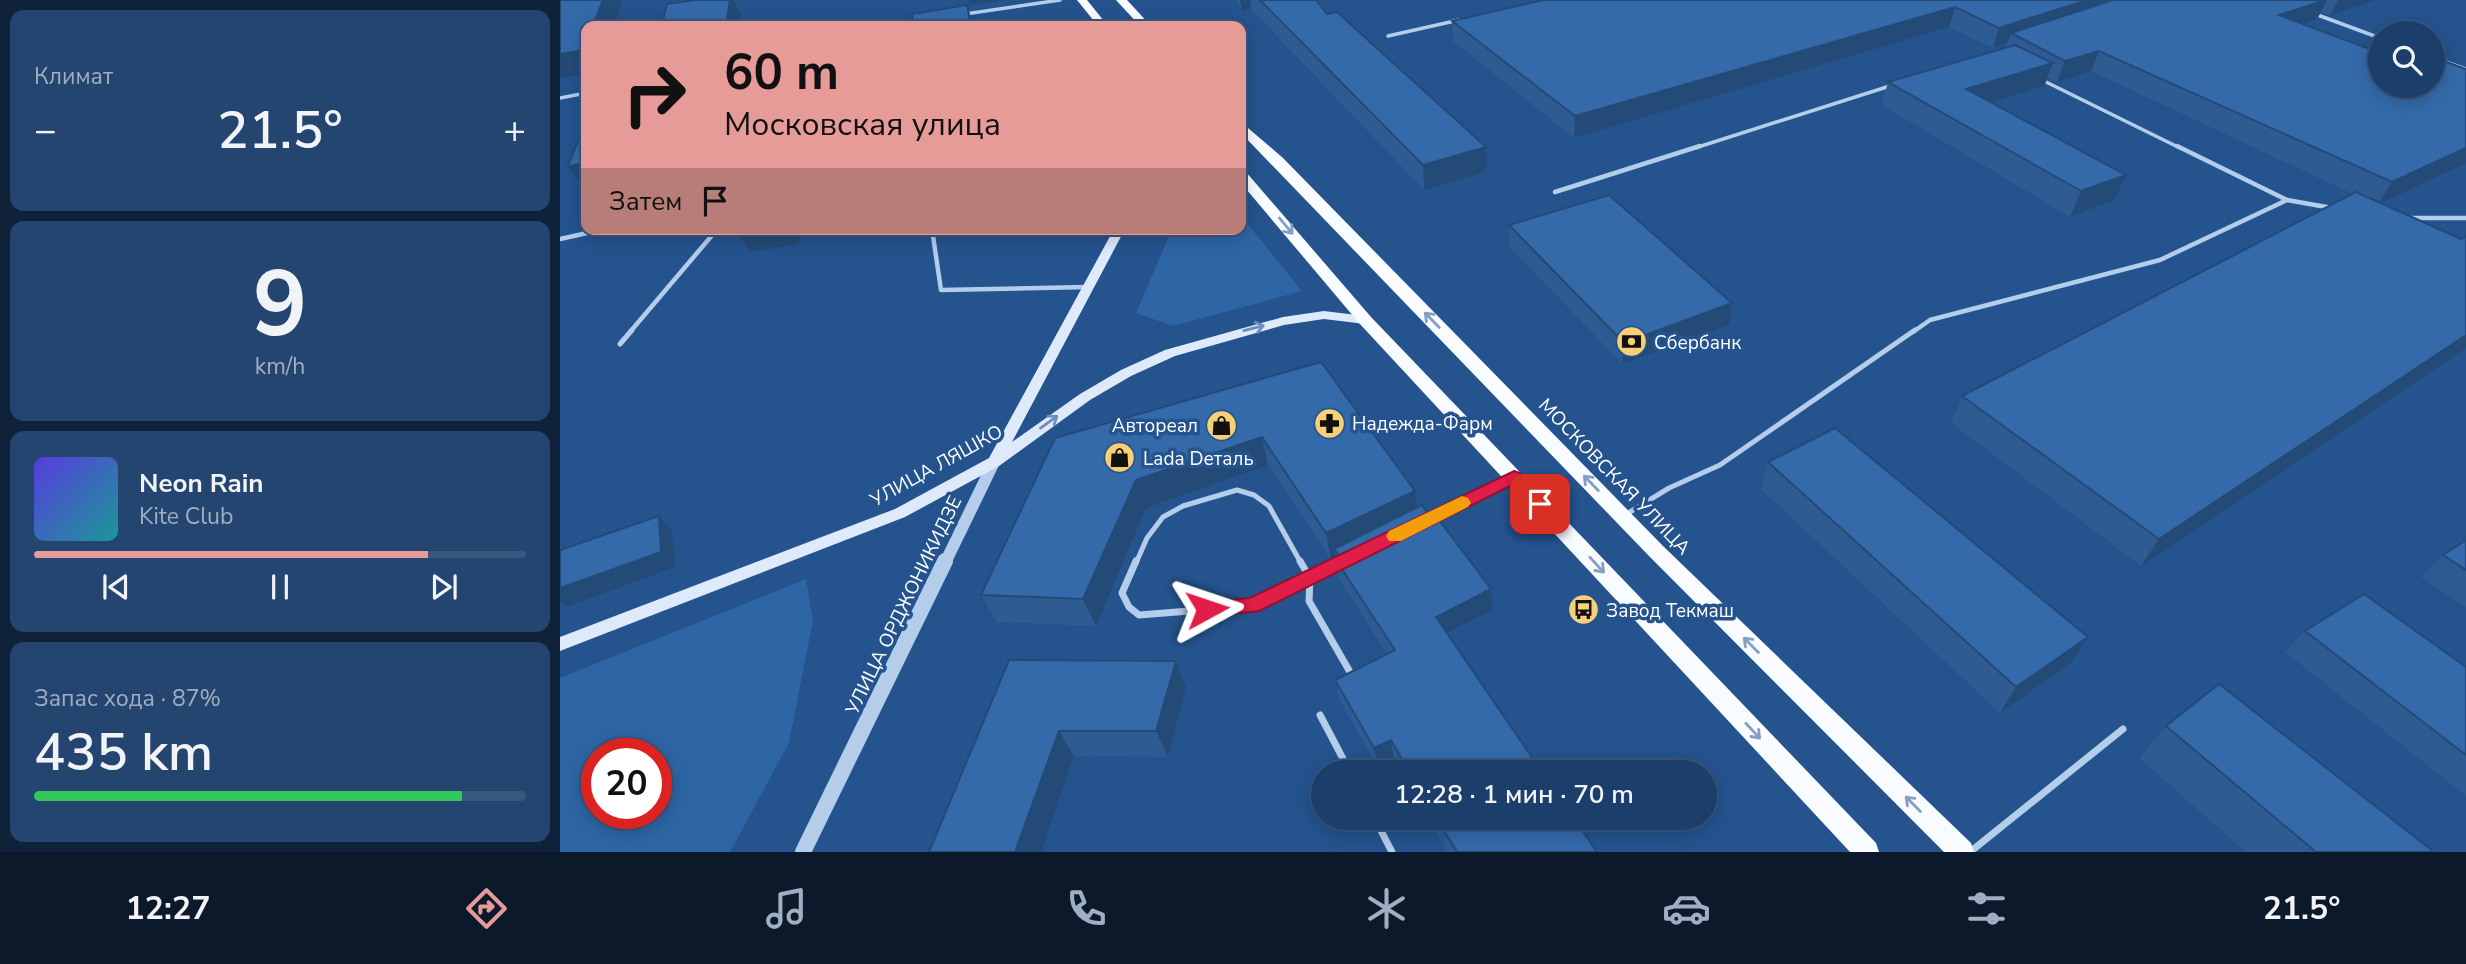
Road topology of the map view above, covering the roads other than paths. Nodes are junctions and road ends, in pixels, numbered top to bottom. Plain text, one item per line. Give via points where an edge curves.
1 (1060, 0) edge
2 (1082, 0) edge
3 (1121, 0) edge
4 (962, 7) edge
5 (2315, 14) edge
6 (1466, 18) edge
7 (927, 20) edge
8 (921, 21) edge
9 (1099, 21) edge
10 (1141, 21) edge
11 (2368, 34) edge
12 (1388, 36) dead end
13 (2445, 62) edge
14 (2466, 69) edge
15 (2039, 78) edge
16 (1897, 83) edge
17 (581, 94) edge
18 (560, 98) edge
19 (1246, 132) edge
20 (1246, 181) edge
21 (1555, 192) dead end
22 (2287, 200) junction
23 (2335, 209) edge
24 (2398, 218) edge
25 (2466, 218) edge
26 (581, 234) edge
27 (712, 235) edge
28 (933, 235) edge
29 (1116, 235) edge
30 (560, 239) edge
31 (1090, 286) junction
32 (1365, 320) junction
33 (620, 344) dead end
34 (994, 462) junction
35 (1514, 477) junction
36 (1623, 517) junction
37 (1425, 521) edge
38 (1345, 561) edge
39 (1310, 578) junction
40 (560, 644) edge
41 (1350, 672) edge
42 (1320, 715) dead end
43 (2123, 729) dead end
44 (1344, 760) edge
45 (1381, 830) edge
46 (803, 852) edge
47 (1392, 852) edge
48 (1867, 852) edge
49 (1962, 852) edge
50 (1970, 852) edge

1 - 4 lane via 964,14
2 - 9 main road
3 - 10 main road
5 - 11 lane
6 - 12 lane
7 - 8 lane
13 - 14 lane
15 - 22 lane
16 - 21 lane
17 - 18 lane
36 -> 19 main road, МОСКОВСКАЯ УЛИЦА
20 -> 32 main road
22 - 23 lane
22 - 36 lane via 2160,260 1930,320 1720,465
24 - 25 lane
26 - 30 lane
27 - 33 lane
28 - 31 lane via 941,290
29 - 31 main road, УЛИЦА ОРДЖОНИКИДЗЕ
31 - 34 main road, УЛИЦА ОРДЖОНИКИДЗЕ
34 -> 32 main road, УЛИЦА ЛЯШКО via 1085,397 1170,354 1283,321 1324,315
32 - 35 main road
34 - 40 main road, УЛИЦА ЛЯШКО via 900,513
34 - 46 street, УЛИЦА ОРДЖОНИКИДЗЕ
35 - 37 lane
35 -> 48 main road
49 -> 36 main road, МОСКОВСКАЯ УЛИЦА
38 - 39 lane
39 - 39 lane via 1253,606 1139,615 1122,593 1147,538 1163,517 1237,490 1269,506
39 - 41 lane via 1309,601
42 - 44 lane
43 - 50 lane
45 - 47 lane

